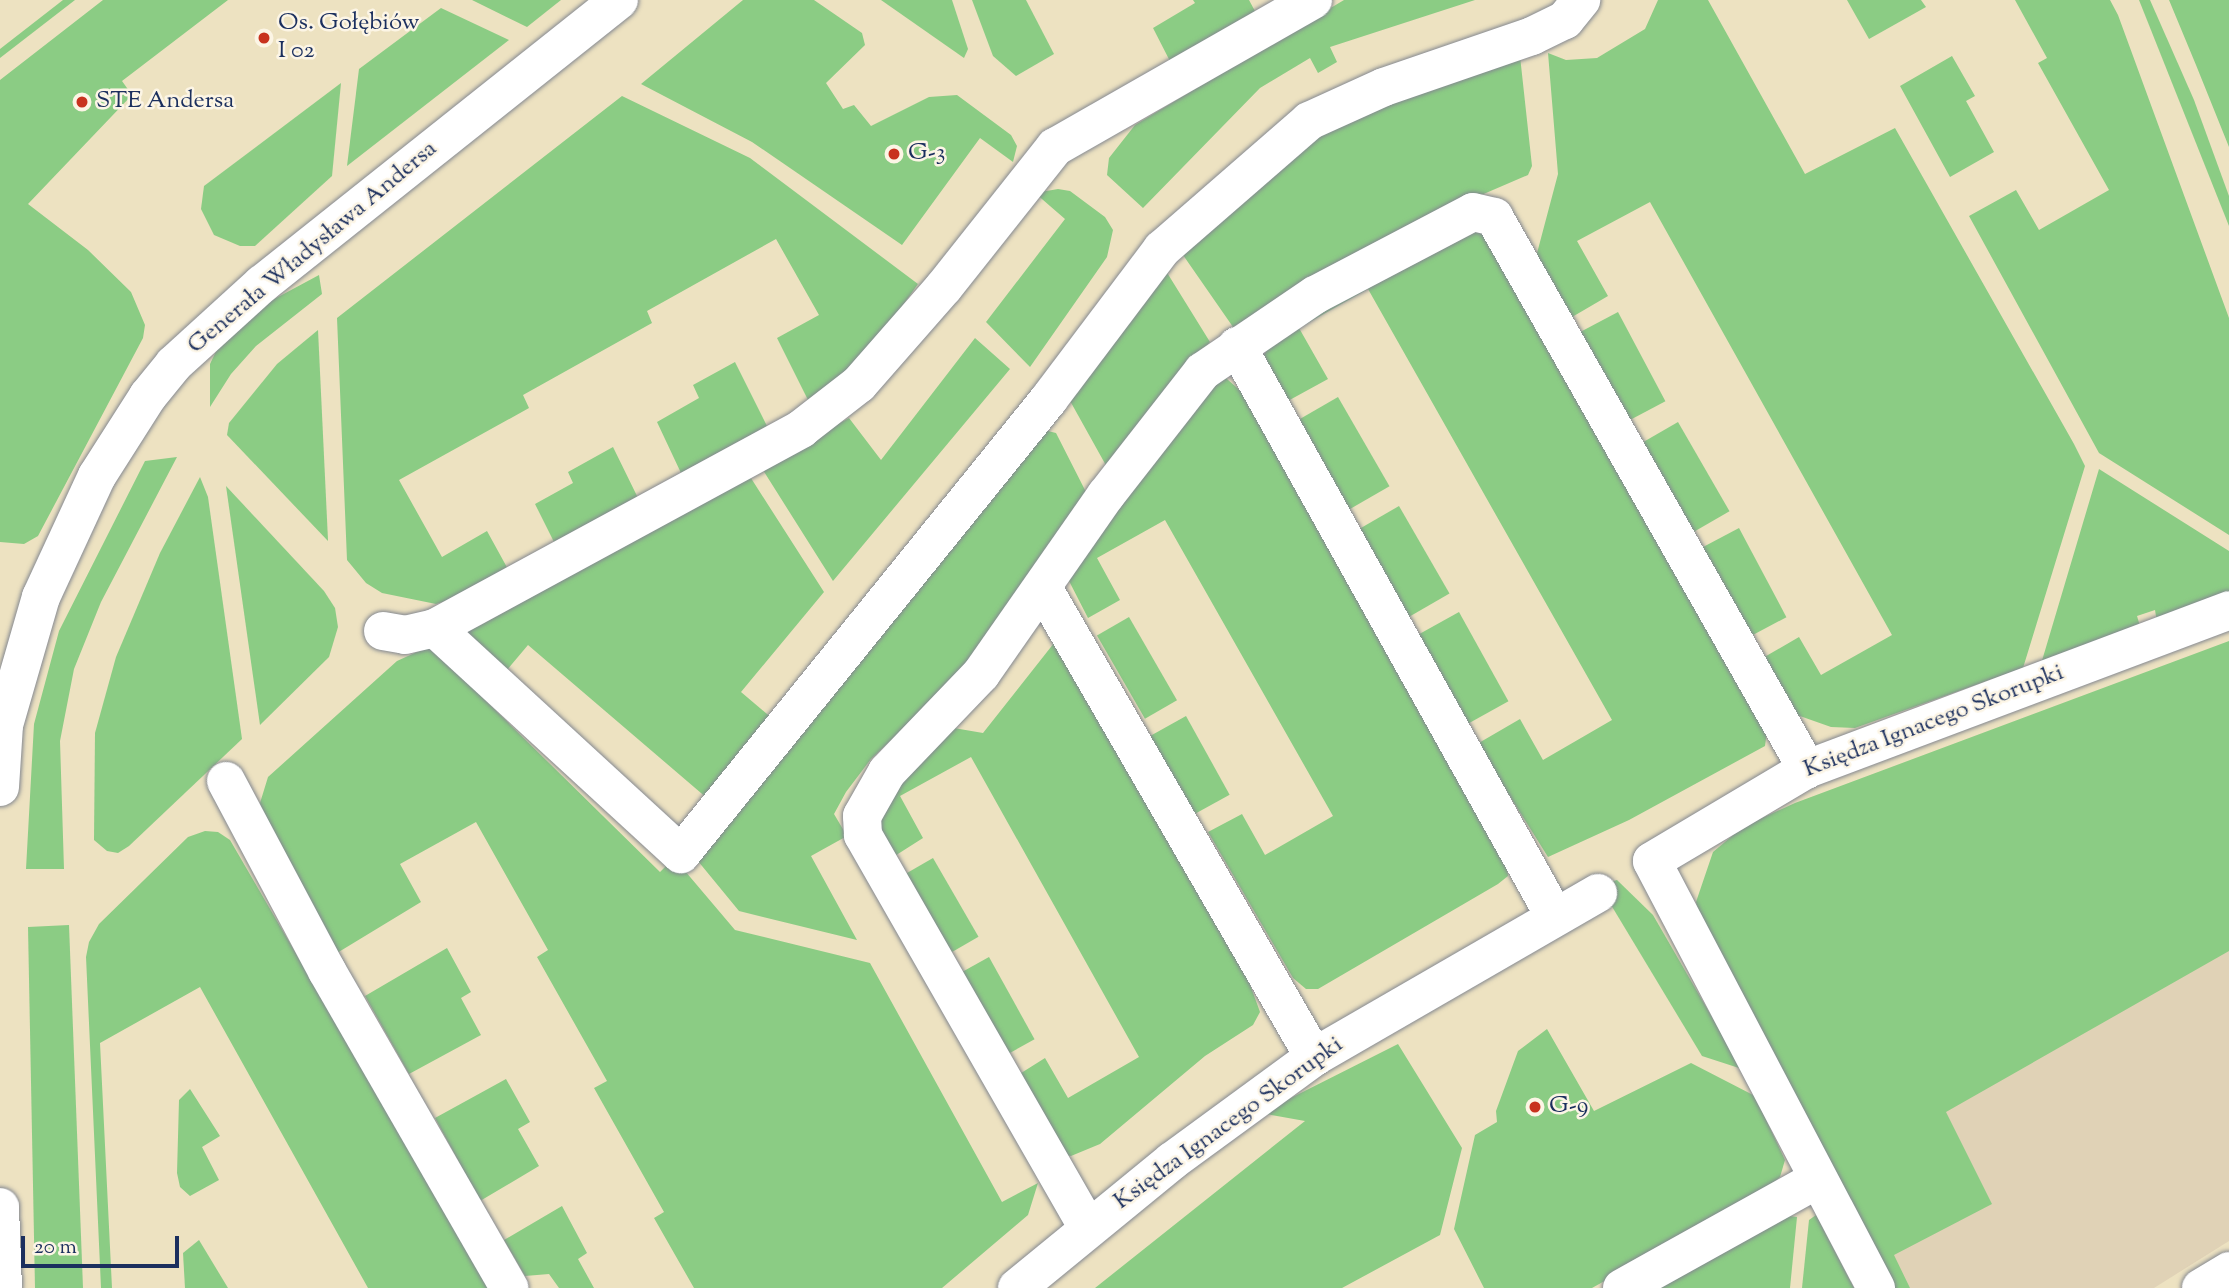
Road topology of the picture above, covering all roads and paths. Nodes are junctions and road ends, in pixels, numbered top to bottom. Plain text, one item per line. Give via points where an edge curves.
1 (619, 0) edge
2 (1313, 0) edge
3 (1581, 0) edge
4 (1237, 346) junction
5 (1043, 589) junction
6 (2229, 610) edge
7 (435, 628) junction
8 (383, 631) dead end
9 (1807, 769) junction
10 (226, 781) dead end
11 (0, 787) edge
12 (1598, 893) dead end
13 (1555, 917) junction
14 (1314, 1058) junction
15 (1818, 1179) junction
16 (0, 1207) edge
17 (1088, 1228) junction
18 (2229, 1271) edge
19 (3, 1288) edge
20 (509, 1288) edge
21 (1017, 1288) edge
22 (1622, 1288) edge
23 (1876, 1288) edge
24 (2201, 1288) edge

1 - 11 street, Generała Władysława Andersa via 262,284 174,365 148,396 97,475 41,597 4,724
2 - 7 street via 1055,147 944,287 859,384 801,429
3 - 7 street via 1565,20 1532,36 1384,87 1309,121 1162,249 1049,399 681,854
4 - 5 street via 1203,371 1167,415
4 - 9 street via 1315,295 1434,230 1473,212 1494,217
4 - 13 street
5 - 14 street
5 - 17 street via 981,674 887,772 862,816 863,835
6 - 9 street, Księdza Ignacego Skorupki
7 - 8 street via 405,635
9 - 15 street, Księdza Ignacego Skorupki via 1652,861
10 - 20 street via 327,971
12 - 13 street, Księdza Ignacego Skorupki
13 - 14 street, Księdza Ignacego Skorupki
14 - 17 street, Księdza Ignacego Skorupki
15 - 22 street
15 - 23 street
16 - 19 street
17 - 21 street, Księdza Ignacego Skorupki
18 - 24 street

